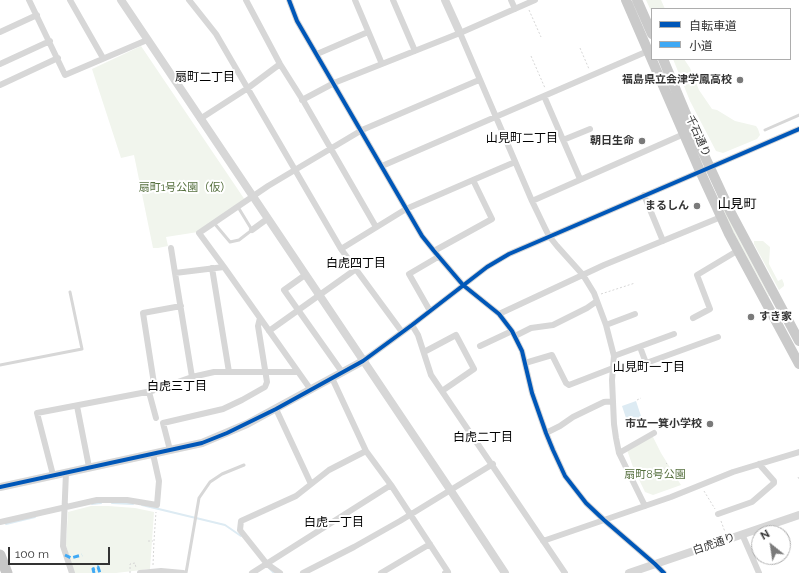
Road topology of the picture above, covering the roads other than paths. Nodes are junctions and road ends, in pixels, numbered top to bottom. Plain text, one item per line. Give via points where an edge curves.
1 (29, 0) edge
2 (70, 0) edge
3 (121, 0) edge
4 (189, 0) edge
5 (246, 0) edge
6 (289, 0) edge
7 (355, 0) edge
8 (393, 0) edge
9 (445, 0) edge
10 (511, 0) edge
11 (535, 0) edge
12 (626, 0) edge
13 (637, 0) edge
14 (515, 9) junction
15 (36, 14) junction
16 (0, 32) edge
17 (368, 32) junction
18 (651, 32) edge
19 (460, 33) junction
20 (147, 40) junction
21 (50, 41) junction
22 (415, 51) junction
23 (648, 51) junction
24 (317, 54) junction
25 (58, 58) junction
26 (104, 58) junction
27 (651, 58) edge
28 (652, 60) edge
29 (663, 60) edge
30 (0, 64) edge
31 (280, 64) junction
32 (382, 64) junction
33 (479, 80) junction
34 (334, 83) junction
35 (0, 85) edge
36 (248, 88) junction
37 (546, 95) junction
38 (302, 100) junction
39 (799, 115) edge
40 (496, 118) junction
41 (200, 119) junction
42 (590, 129) dead end
43 (799, 129) edge
44 (362, 130) junction
45 (765, 130) dead end
46 (684, 134) junction
47 (563, 140) junction
48 (330, 149) junction
49 (515, 162) junction
50 (382, 166) junction
51 (705, 169) junction
52 (294, 170) junction
53 (580, 179) junction
54 (473, 180) junction
55 (644, 195) junction
56 (252, 197) junction
57 (532, 201) junction
58 (238, 207) junction
59 (406, 209) junction
60 (721, 217) junction
61 (267, 219) junction
62 (214, 223) junction
63 (376, 227) junction
64 (252, 230) junction
65 (549, 236) junction
66 (663, 241) junction
67 (171, 248) dead end
68 (341, 249) junction
69 (737, 251) junction
70 (434, 252) junction
71 (438, 257) junction
72 (224, 267) junction
73 (212, 268) junction
74 (356, 269) junction
75 (175, 273) junction
76 (305, 275) junction
77 (583, 275) junction
78 (463, 285) junction
79 (70, 292) dead end
80 (319, 296) junction
81 (596, 299) junction
82 (181, 306) junction
83 (298, 311) junction
84 (430, 311) junction
85 (499, 314) junction
86 (635, 314) dead end
87 (260, 318) junction
88 (693, 318) dead end
89 (412, 325) junction
90 (606, 325) junction
91 (269, 331) junction
92 (402, 332) junction
93 (513, 334) junction
94 (674, 334) dead end
95 (718, 337) dead end
96 (799, 341) edge
97 (480, 346) dead end
98 (640, 347) junction
99 (424, 352) junction
100 (614, 356) junction
101 (363, 360) junction
102 (525, 363) junction
103 (646, 363) junction
104 (799, 364) edge
105 (0, 365) edge
106 (613, 368) junction
107 (627, 370) dead end
108 (229, 372) junction
109 (265, 372) junction
110 (297, 372) junction
111 (342, 372) junction
112 (192, 377) junction
113 (332, 378) junction
114 (311, 390) junction
115 (152, 391) junction
116 (442, 391) junction
117 (613, 401) junction
118 (77, 406) junction
119 (276, 409) junction
120 (156, 418) dead end
121 (546, 433) junction
122 (654, 433) dead end
123 (170, 450) junction
124 (366, 451) junction
125 (799, 452) edge
126 (619, 453) junction
127 (153, 454) junction
128 (492, 464) junction
129 (759, 464) junction
130 (244, 465) dead end
131 (89, 467) junction
132 (66, 472) junction
133 (53, 475) junction
134 (311, 484) junction
135 (391, 484) junction
136 (0, 487) edge
137 (452, 491) junction
138 (645, 506) junction
139 (64, 510) junction
140 (718, 514) road end
141 (410, 515) junction
142 (799, 515) edge
143 (604, 520) junction
144 (0, 522) edge
145 (742, 534) junction
146 (543, 541) junction
147 (430, 544) junction
148 (0, 556) edge
149 (656, 564) junction
150 (265, 565) junction
151 (313, 571) edge
152 (155, 572) edge
153 (7, 573) edge
154 (72, 573) edge
155 (140, 573) edge
156 (185, 573) edge
157 (252, 573) edge
158 (280, 573) edge
159 (303, 573) edge
160 (381, 573) edge
161 (445, 573) edge
162 (505, 573) edge
163 (565, 573) edge
164 (629, 573) edge
165 (664, 573) edge
166 (759, 573) edge

1 - 15 street
2 - 26 street
3 - 20 street
4 - 36 street via 216,34
5 - 31 street
6 - 24 street
7 - 17 street
8 - 22 street
9 - 19 street
10 - 14 street
11 - 14 street
12 - 23 main road, 千石通り
13 - 18 main road
14 - 19 street
15 - 16 street
15 - 21 street
17 - 24 street
17 - 32 street
19 - 22 street
19 - 33 street
20 - 26 street
20 - 41 street
21 - 25 street
21 - 30 street
22 - 32 street
23 - 27 main road, 千石通り
23 - 37 street
24 - 34 street
25 - 26 street via 65,75
25 - 35 street
28 - 46 main road, 千石通り
29 - 51 main road, 千石通り via 693,131
31 - 36 street
31 - 38 street
32 - 34 street
33 - 40 street
33 - 44 street
34 - 38 street
34 - 44 street
36 - 41 street
36 - 52 street
37 - 40 street
37 - 47 street
38 - 48 street
39 - 45 lane
40 - 49 street
40 - 50 street
41 - 56 street
42 - 47 street
43 - 51 street
44 - 48 street
44 - 50 street
46 - 51 main road, 千石通り
46 - 53 street
47 - 53 street
48 - 52 street
48 - 63 street
49 - 54 street
49 - 57 street
50 - 59 street
51 - 55 street
51 - 60 main road, 千石通り
51 - 96 main road, 千石通り
52 - 56 street
52 - 68 street
53 - 57 street
54 - 59 street
54 - 70 street via 492,219
55 - 65 street
55 - 66 street
56 - 58 street
56 - 61 street
57 - 65 street
58 - 62 street
58 - 64 lane
59 - 63 street
59 - 70 street
60 - 66 street
60 - 69 main road, 千石通り
61 - 64 street
61 - 76 street
62 - 64 lane via 230,242 239,240
62 - 72 street via 199,233
63 - 68 street
65 - 77 street
65 - 78 street via 509,254
66 - 77 street
67 - 75 street
68 - 74 street
69 - 88 street via 698,275 710,309
69 - 104 main road, 千石通り
70 - 71 street
71 - 78 street
71 - 84 street via 409,274
72 - 73 street
72 - 87 street
73 - 75 street
73 - 108 street
74 - 80 street
74 - 92 street
75 - 82 street
76 - 80 street
76 - 83 street via 284,290
77 - 81 street
77 - 85 street
78 - 84 street
78 - 85 street
79 - 105 lane via 82,349
80 - 83 street
80 - 101 street
81 - 90 street
81 - 93 street via 587,308 553,325
82 - 112 street
82 - 115 street via 143,313
83 - 91 street
83 - 111 street
84 - 89 street
85 - 93 street
86 - 90 street
87 - 91 street
87 - 109 street via 258,326
89 - 92 street
89 - 99 street
90 - 100 street
91 - 110 street
92 - 101 street
93 - 97 street
93 - 102 street
94 - 98 street
95 - 103 street
98 - 100 street
98 - 103 street
99 - 116 street via 430,372
99 - 116 street via 456,335 474,370
100 - 106 street
101 - 111 street
101 - 137 street
102 - 106 street via 552,355 566,383 569,384
102 - 121 street
103 - 107 street
106 - 117 street
108 - 109 street
108 - 112 street via 214,372
109 - 110 street
109 - 123 street via 265,387 242,400 223,408 163,422
110 - 114 street
111 - 113 street
112 - 115 street
113 - 114 street
113 - 124 street
114 - 119 street
115 - 118 street
115 - 120 street
116 - 128 street
117 - 121 street via 604,402
117 - 126 street
118 - 131 street
118 - 133 street via 38,413
119 - 123 street via 227,434
119 - 134 street
121 - 143 street via 565,476 583,500
122 - 126 street
123 - 127 street
124 - 134 street via 329,470
124 - 135 street
125 - 129 street
126 - 138 street
127 - 131 street
127 - 139 street via 159,481 157,505 106,499
128 - 137 street
128 - 146 street
129 - 138 street
129 - 140 street via 774,483 752,502
130 - 156 lane via 210,482 199,498
131 - 132 street
132 - 133 street
132 - 139 street
133 - 136 street
134 - 150 street via 296,496 241,521 240,530
135 - 141 street
135 - 150 street
137 - 141 street
137 - 162 street
138 - 143 street
139 - 144 street
139 - 154 street via 63,546
141 - 147 street
141 - 151 street
142 - 145 street, 白虎通り
143 - 146 street
143 - 149 street
145 - 149 street, 白虎通り
145 - 166 street
146 - 163 street
147 - 160 street
147 - 161 street via 448,572
148 - 153 highway
149 - 164 street, 白虎通り
149 - 165 street
150 - 157 street
150 - 158 street
151 - 159 street
152 - 155 street
152 - 156 street

